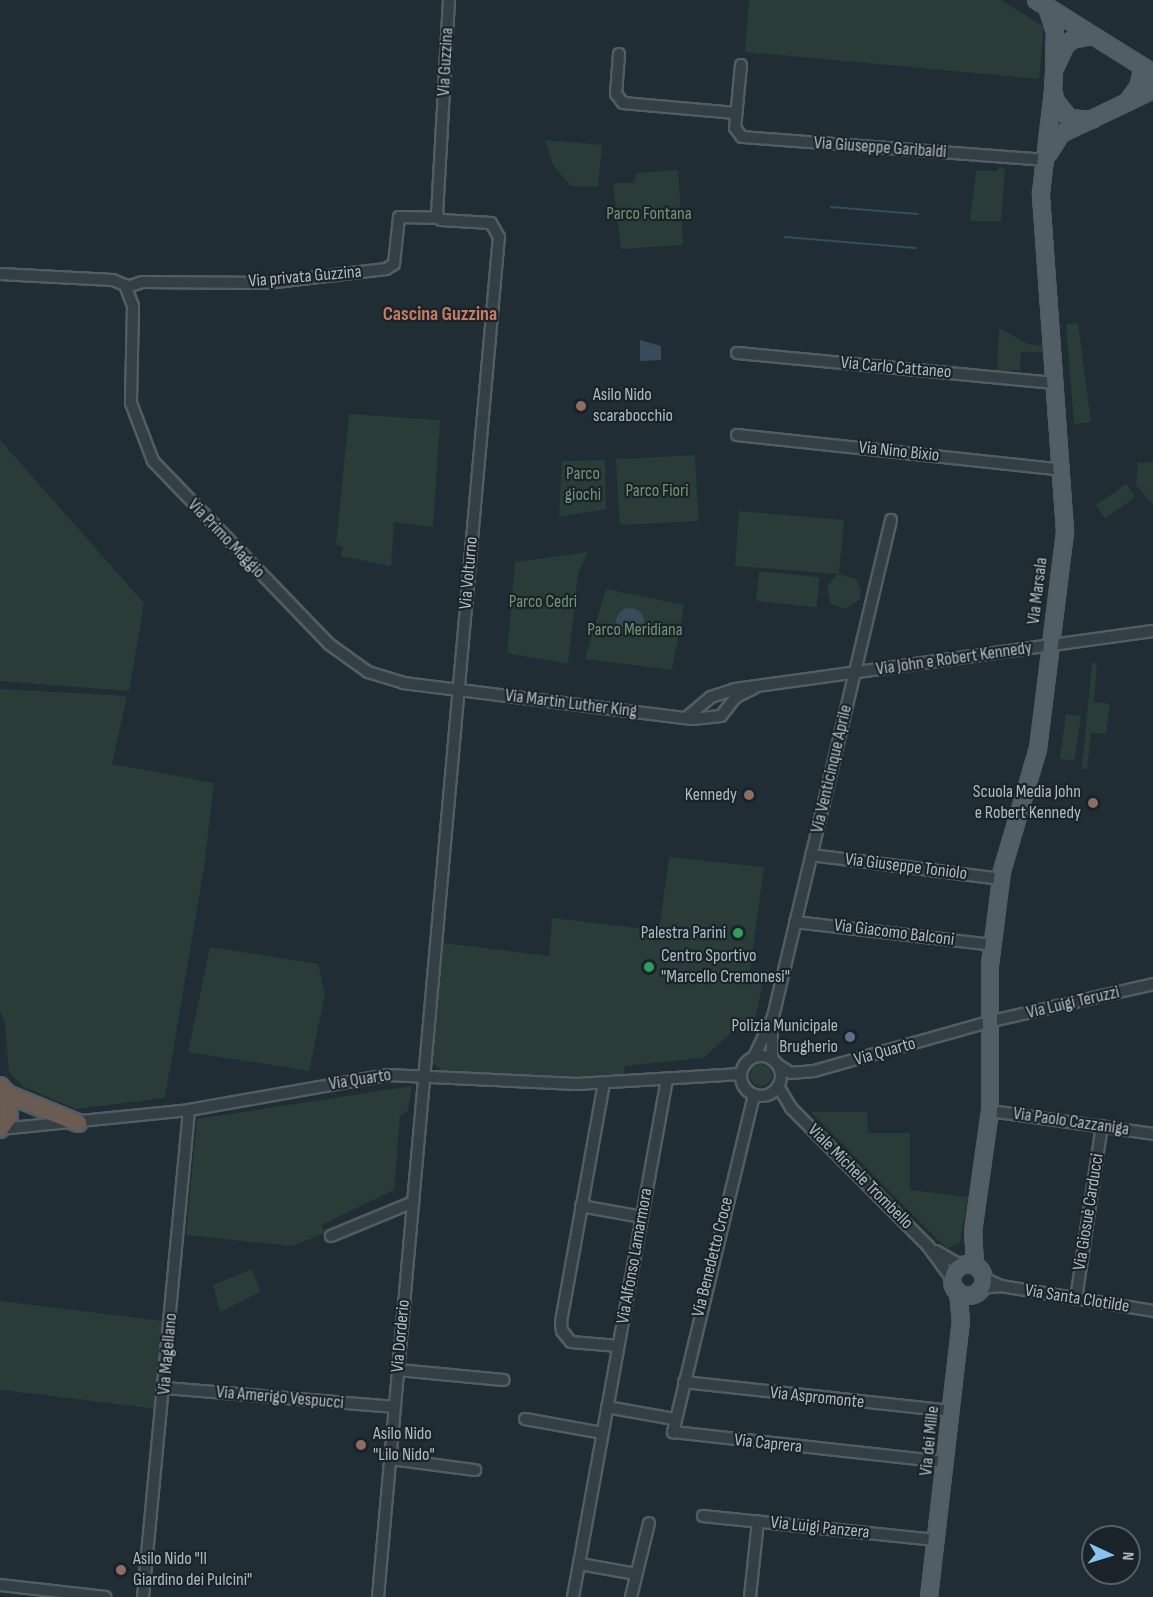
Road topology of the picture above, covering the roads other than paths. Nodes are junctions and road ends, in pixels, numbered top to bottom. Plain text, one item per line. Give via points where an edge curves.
1 (449, 0) edge
2 (1042, 3) edge
3 (1094, 36) junction
4 (619, 54) dead end
5 (741, 65) dead end
6 (1054, 70) junction
7 (1148, 70) edge
8 (1153, 90) edge
9 (1053, 91) junction
10 (1125, 105) junction
11 (736, 113) junction
12 (1092, 120) junction
13 (1045, 160) junction
14 (438, 218) junction
15 (0, 274) edge
16 (127, 287) junction
17 (737, 353) dead end
18 (1055, 383) junction
19 (737, 435) dead end
20 (1062, 470) junction
21 (891, 520) dead end
22 (1153, 631) edge
23 (1050, 645) junction
24 (855, 672) junction
25 (754, 688) junction
26 (459, 689) junction
27 (710, 699) junction
28 (726, 709) junction
29 (713, 717) junction
30 (683, 718) junction
31 (811, 855) junction
32 (1001, 879) junction
33 (795, 922) junction
34 (993, 945) junction
35 (1153, 984) edge
36 (773, 1017) junction
37 (992, 1021) junction
38 (754, 1057) junction
39 (775, 1062) junction
40 (424, 1075) junction
41 (741, 1078) junction
42 (667, 1079) junction
43 (604, 1083) junction
44 (778, 1086) junction
45 (4, 1090) edge
46 (757, 1095) junction
47 (791, 1108) junction
48 (189, 1110) junction
49 (990, 1111) junction
50 (78, 1123) junction
51 (1102, 1126) junction
52 (0, 1129) edge
53 (1153, 1134) edge
54 (413, 1202) junction
55 (581, 1206) junction
56 (642, 1217) junction
57 (331, 1236) dead end
58 (928, 1246) junction
59 (966, 1266) junction
60 (955, 1286) junction
61 (979, 1287) junction
62 (1076, 1299) junction
63 (1153, 1311) edge
64 (961, 1315) junction
65 (618, 1346) junction
66 (398, 1370) junction
67 (504, 1380) dead end
68 (684, 1382) junction
69 (165, 1389) junction
70 (395, 1407) junction
71 (607, 1407) junction
72 (951, 1411) junction
73 (525, 1419) dead end
74 (674, 1419) junction
75 (602, 1433) junction
76 (390, 1459) junction
77 (945, 1462) junction
78 (475, 1470) dead end
79 (703, 1516) dead end
80 (758, 1521) junction
81 (649, 1523) dead end
82 (936, 1540) junction
83 (580, 1564) junction
84 (636, 1574) junction
85 (0, 1585) edge
86 (105, 1597) edge
87 (143, 1597) edge
88 (378, 1597) edge
89 (573, 1597) edge
90 (631, 1597) edge
91 (750, 1597) edge
92 (931, 1597) edge

1 - 14 street, Via Guzzina
2 - 3 main road
2 - 6 main road, Via Marsala via 1055,32
3 - 6 main road, Via Marsala via 1072,40
3 - 7 main road
4 - 11 street via 616,94 623,103
5 - 11 street, Via Giuseppe Garibaldi
6 - 9 main road, Via Marsala
7 - 10 main road
8 - 10 main road, Via Marsala
9 - 12 main road via 1056,102 1070,118
9 - 13 main road, Via Marsala
10 - 12 main road, Via Marsala
11 - 13 street, Via Giuseppe Garibaldi via 736,132 745,138
12 - 13 main road, Via Marsala via 1062,134
13 - 18 main road, Via Marsala via 1041,193
14 - 16 street, Via privata Guzzina via 399,217 394,264 386,269 267,283 142,282
14 - 26 street, Via Volturno via 491,223 499,237
15 - 16 street via 113,280
16 - 26 street, Via Primo Maggio via 134,306 131,403 146,449 160,472 340,655 383,678
17 - 18 street, Via Carlo Cattaneo
18 - 20 main road, Via Marsala
19 - 20 street, Via Nino Bixio
20 - 23 main road, Via Marsala via 1065,531
21 - 24 street, Via Venticinque Aprile
22 - 23 street, Via John e Robert Kennedy
23 - 24 street, Via John e Robert Kennedy
23 - 32 main road, Via Marsala via 1038,748 1018,807
24 - 25 street, Via John e Robert Kennedy
24 - 31 street, Via Venticinque Aprile
25 - 27 street, Via John e Robert Kennedy
25 - 28 street via 741,693
26 - 30 street, Via Martin Luther King
26 - 40 street, Via Volturno
27 - 28 street via 723,699
27 - 29 street via 706,712
27 - 30 street via 693,715
28 - 29 street
29 - 30 street, Via Martin Luther King
31 - 32 street, Via Giuseppe Toniolo
31 - 33 street, Via Venticinque Aprile
32 - 34 main road, Via Marsala
33 - 34 street, Via Giacomo Balconi
33 - 36 street, Via Venticinque Aprile
34 - 37 main road, Via Marsala
35 - 37 street, Via Luigi Teruzzi
36 - 38 street, Via Venticinque Aprile
36 - 39 street, Via Venticinque Aprile
37 - 39 street, Via Quarto via 814,1071 791,1073
37 - 49 main road
38 - 39 street
38 - 41 street via 745,1064
39 - 44 street
40 - 43 street, Via Quarto via 556,1084
40 - 48 street, Via Quarto via 388,1075
40 - 54 street, Via Dorderio
41 - 42 street, Via Quarto
41 - 46 street
42 - 43 street, Via Quarto
42 - 56 street, Via Alfonso Lamarmora
43 - 55 street
44 - 46 street
44 - 47 street, Viale Michele Trombello
45 - 50 highway
45 - 52 highway via 9,1116
46 - 47 street, Viale Michele Trombello
46 - 68 street, Via Benedetto Croce
47 - 58 street, Viale Michele Trombello
48 - 50 street, Via Quarto
48 - 69 street, Via Magellano
49 - 51 street, Via Paolo Cazzaniga
49 - 59 main road
50 - 52 street, Via Quarto
51 - 53 street, Via Paolo Cazzaniga
51 - 62 street, Via Giosuè Carducci
54 - 57 street
54 - 66 street, Via Dorderio
55 - 56 street
55 - 65 street via 562,1330 572,1342
56 - 65 street, Via Alfonso Lamarmora
58 - 59 street, Viale Michele Trombello
58 - 60 street, Viale Michele Trombello
59 - 60 main road
59 - 61 main road
60 - 61 main road
60 - 64 main road, Via dei Mille
61 - 62 street, Via Santa Clotilde via 1001,1286
61 - 64 main road, Via dei Mille
62 - 63 street, Via Santa Clotilde
64 - 72 main road, Via dei Mille
65 - 71 street, Via Alfonso Lamarmora
66 - 67 street
66 - 70 street, Via Dorderio
68 - 72 street, Via Aspromonte
68 - 74 street, Via Benedetto Croce
69 - 70 street, Via Amerigo Vespucci
69 - 87 street, Via Magellano
70 - 76 street, Via Dorderio
71 - 74 street
71 - 75 street, Via Alfonso Lamarmora
72 - 77 main road, Via dei Mille
73 - 75 street
74 - 77 street, Via Caprera via 672,1430 677,1435
75 - 83 street, Via Alfonso Lamarmora
76 - 78 street
76 - 88 street, Via Dorderio
77 - 82 main road, Via dei Mille
79 - 80 street, Via Luigi Panzera
80 - 82 street, Via Luigi Panzera
80 - 91 street
81 - 84 street
82 - 92 main road, Via dei Mille
83 - 84 street
83 - 89 street, Via Alfonso Lamarmora
84 - 90 street
85 - 86 street

